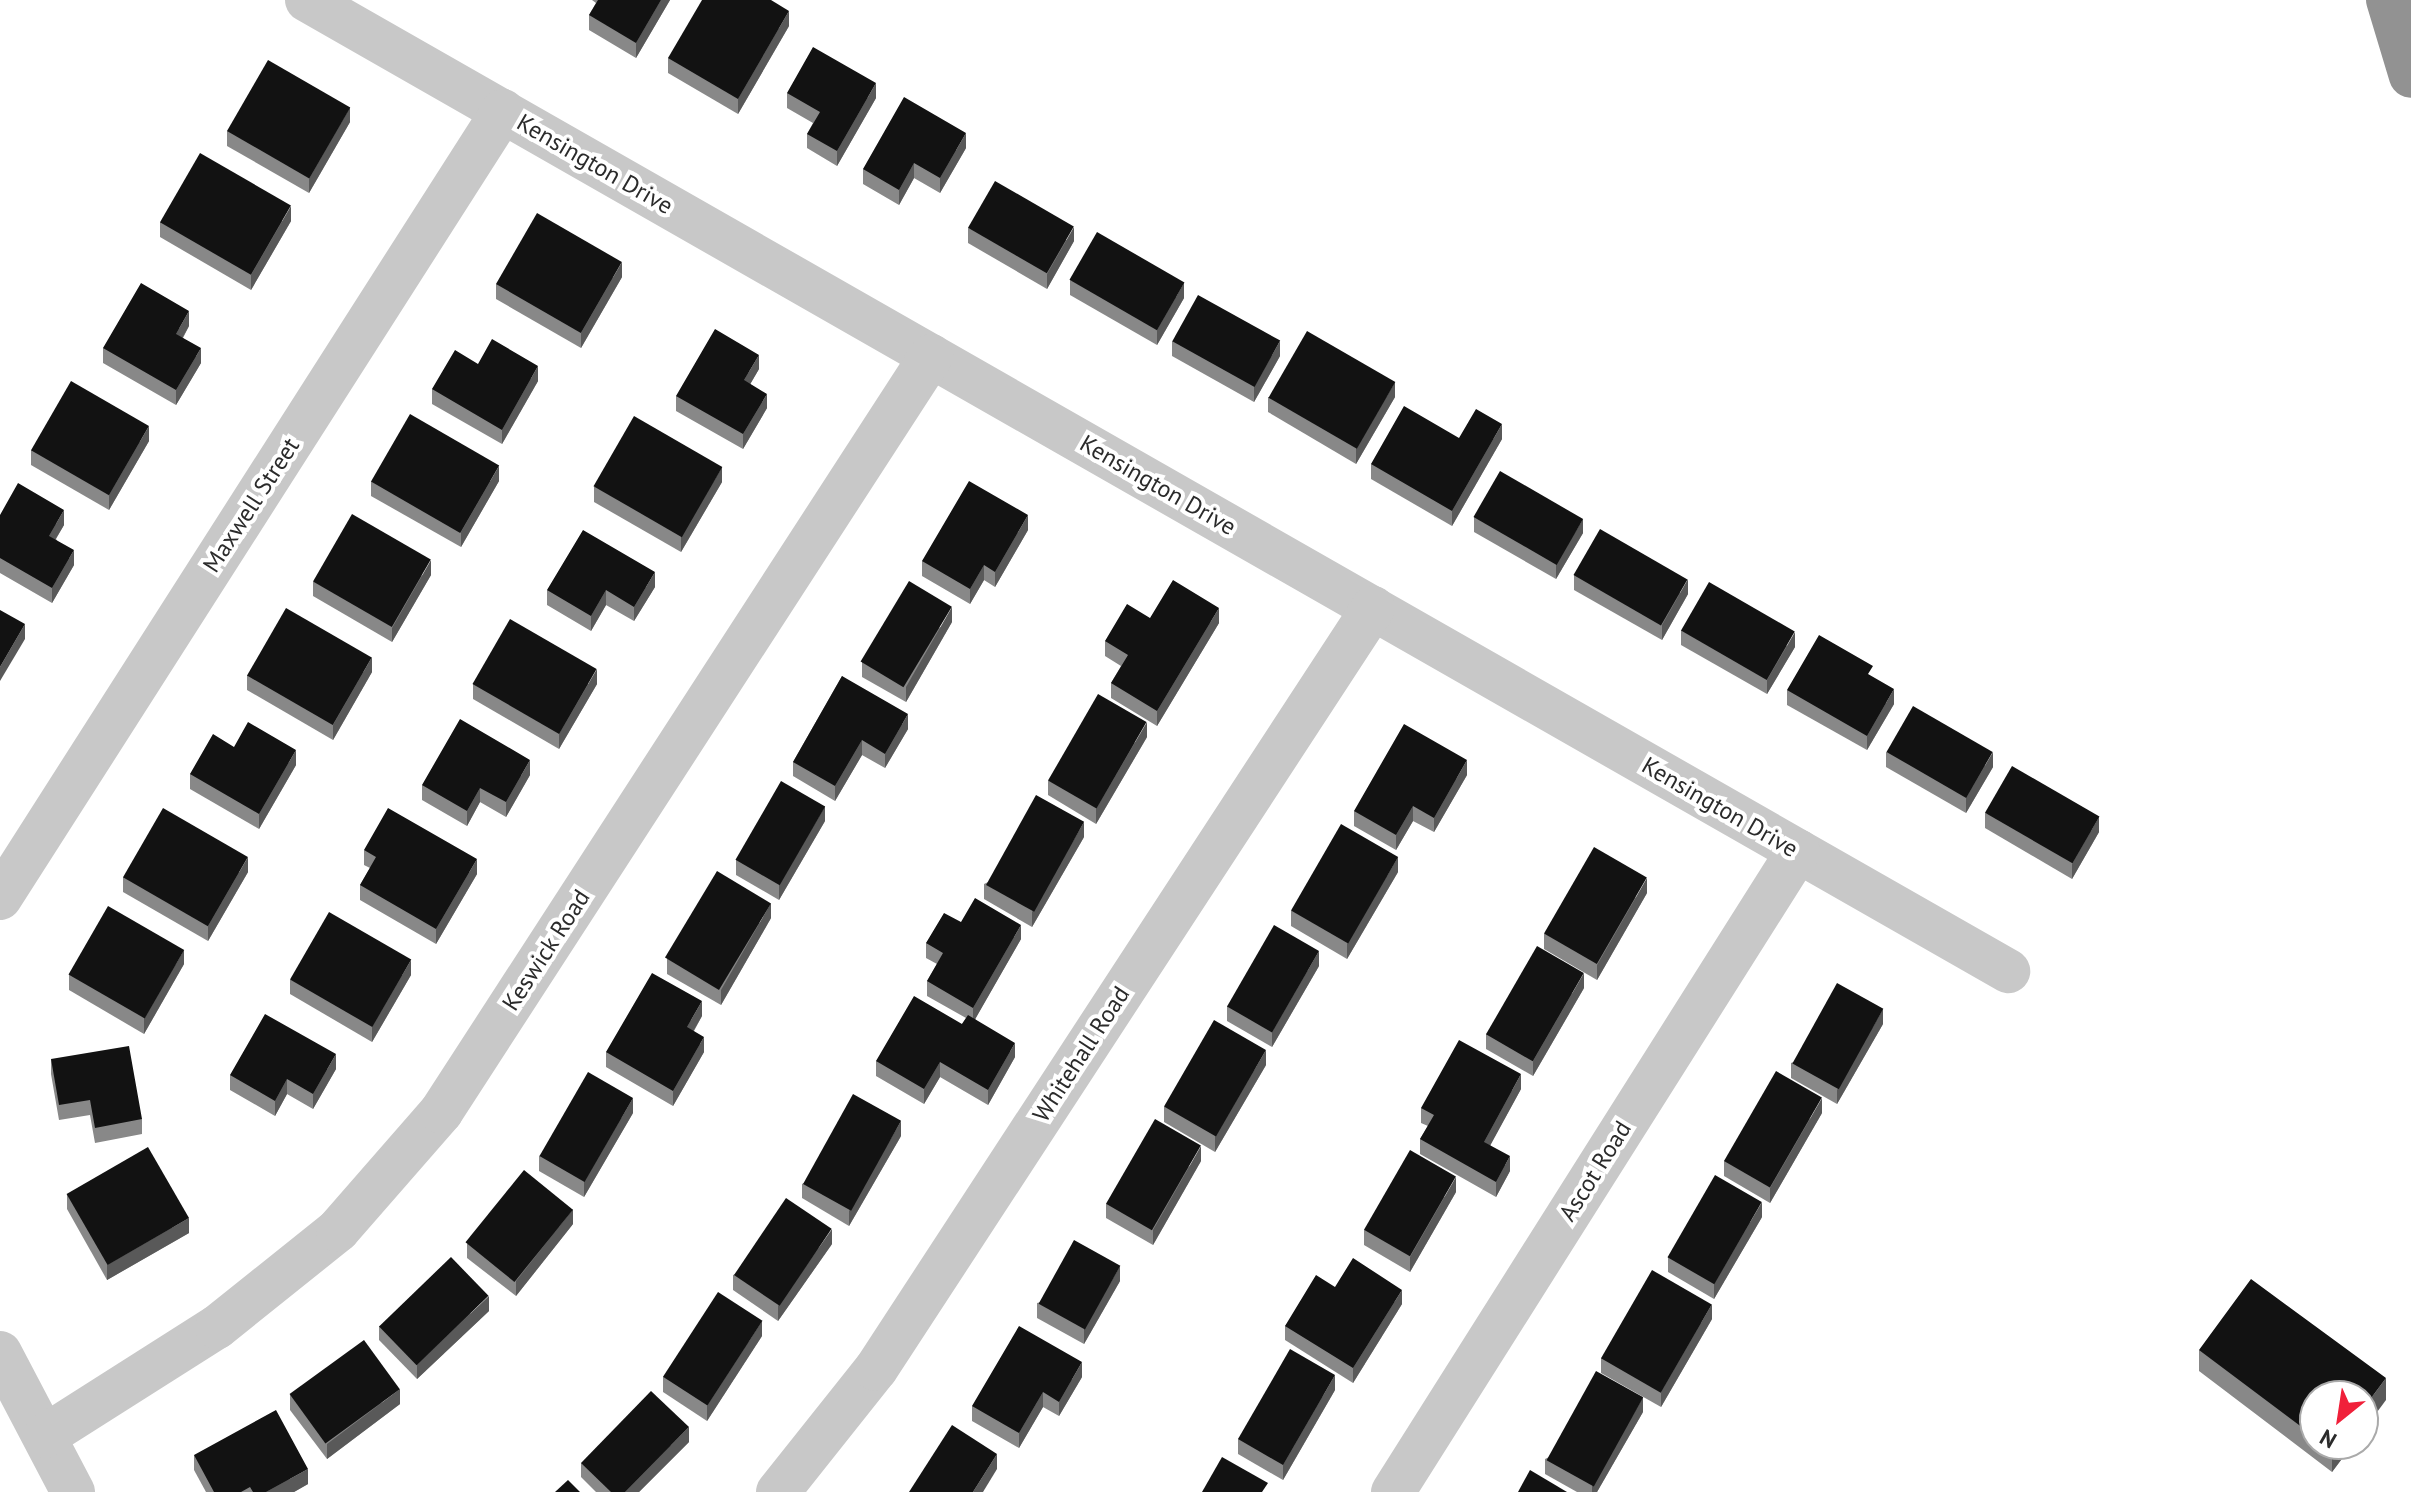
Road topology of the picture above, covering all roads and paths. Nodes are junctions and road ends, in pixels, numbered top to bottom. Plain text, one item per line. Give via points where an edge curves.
1 (307, 0) edge
2 (2388, 0) edge
3 (2411, 76) edge
4 (503, 111) junction
5 (931, 356) junction
6 (1373, 608) junction
7 (1798, 851) junction
8 (0, 898) edge
9 (2008, 971) dead end
10 (0, 1353) edge
11 (45, 1436) junction
12 (73, 1492) edge
13 (778, 1492) edge
14 (1393, 1492) edge

1 - 4 street, Kensington Drive
2 - 3 highway
4 - 5 street, Kensington Drive
4 - 8 street, Maxwell Street
5 - 6 street, Kensington Drive
5 - 11 street, Keswick Road via 441,1112 338,1230 217,1327
6 - 7 street, Kensington Drive
6 - 13 street, Whitehall Road via 876,1369
7 - 9 street, Kensington Drive
7 - 14 street, Ascot Road
10 - 11 street
11 - 12 street

